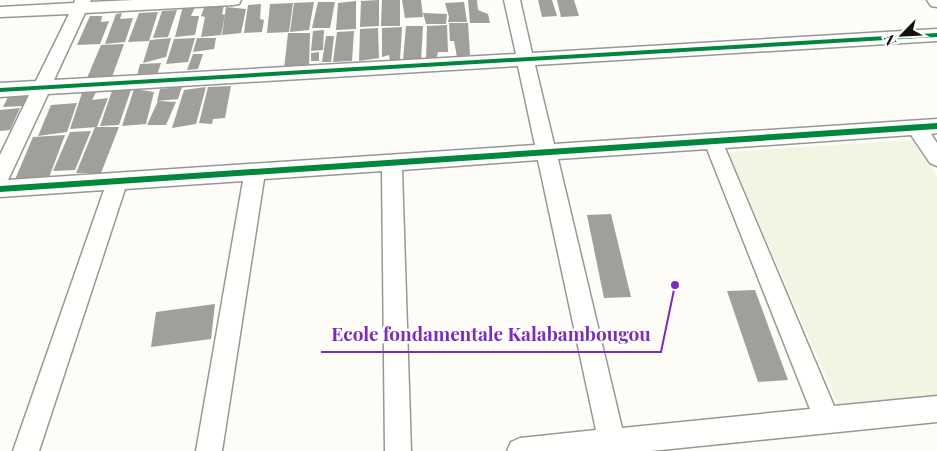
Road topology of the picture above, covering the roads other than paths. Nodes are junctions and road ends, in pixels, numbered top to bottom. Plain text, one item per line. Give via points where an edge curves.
1 (233, 0) edge
2 (512, 0) edge
3 (81, 4) edge
4 (0, 12) edge
5 (937, 36) edge
6 (526, 60) junction
7 (42, 88) junction
8 (0, 90) edge
9 (937, 126) edge
10 (916, 127) junction
11 (713, 141) junction
12 (547, 152) junction
13 (937, 158) edge
14 (392, 162) junction
15 (255, 172) junction
16 (0, 176) edge
17 (117, 181) junction
18 (0, 188) edge
19 (937, 409) edge
20 (827, 420) junction
21 (613, 446) edge
22 (26, 451) edge
23 (209, 451) edge
24 (398, 451) edge
25 (520, 451) edge

1 - 3 street
2 - 6 street
3 - 4 street
3 - 7 street
5 - 6 street
6 - 7 street
6 - 12 street
7 - 8 street
7 - 16 street
9 - 10 street
10 - 11 street
10 - 13 street
11 - 12 street
11 - 20 street
12 - 14 street
12 - 21 street
14 - 15 street
14 - 24 street
15 - 17 street
15 - 23 street
17 - 18 street
17 - 22 street
19 - 20 street
20 - 21 street
21 - 25 street

